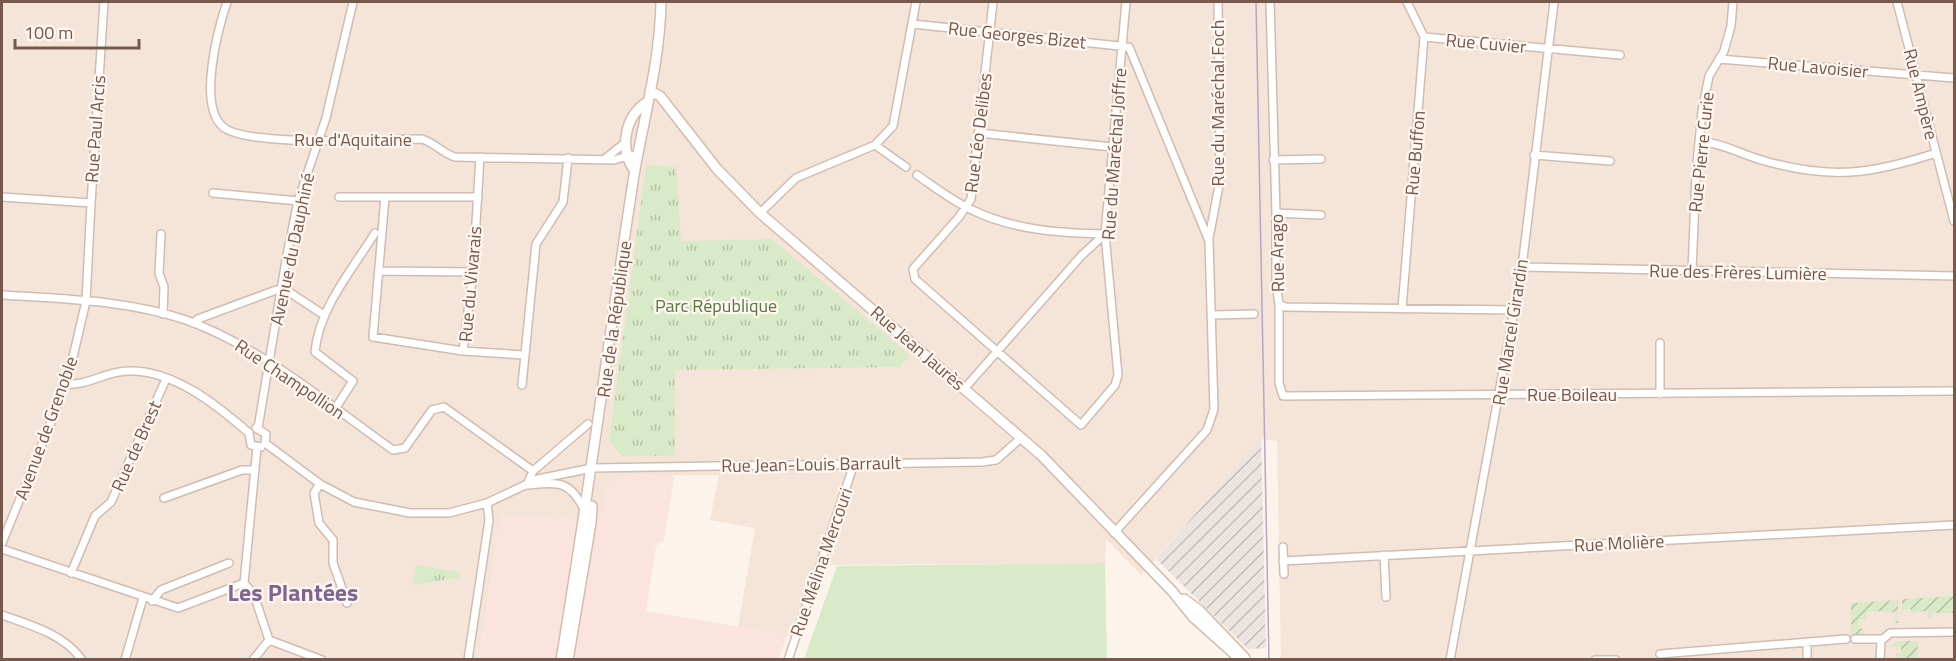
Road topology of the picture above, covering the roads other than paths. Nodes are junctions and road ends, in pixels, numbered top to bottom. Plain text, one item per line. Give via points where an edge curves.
1 (104, 2) edge
2 (353, 2) edge
3 (661, 2) edge
4 (916, 2) edge
5 (993, 2) edge
6 (1126, 2) edge
7 (1218, 2) edge
8 (1270, 2) edge
9 (1407, 2) edge
10 (1554, 2) edge
11 (1733, 2) edge
12 (1897, 2) edge
13 (226, 3) edge
14 (913, 24) junction
15 (990, 33) junction
16 (1424, 37) junction
17 (1122, 45) junction
18 (1548, 49) junction
19 (1620, 55) dead end
20 (1719, 59) junction
21 (1917, 76) junction
22 (1954, 78) edge
23 (650, 91) junction
24 (647, 102) junction
25 (665, 105) junction
26 (632, 115) junction
27 (645, 119) junction
28 (979, 133) junction
29 (318, 140) junction
30 (1699, 141) junction
31 (626, 142) junction
32 (875, 145) junction
33 (1112, 147) junction
34 (639, 151) junction
35 (1936, 153) junction
36 (1534, 155) junction
37 (480, 157) junction
38 (627, 157) junction
39 (568, 158) junction
40 (606, 158) junction
41 (1322, 159) dead end
42 (1273, 160) junction
43 (1610, 161) dead end
44 (906, 167) dead end
45 (635, 171) junction
46 (917, 175) dead end
47 (213, 194) dead end
48 (2, 197) edge
49 (339, 197) dead end
50 (385, 197) junction
51 (478, 197) junction
52 (298, 201) junction
53 (90, 202) junction
54 (966, 208) junction
55 (760, 213) junction
56 (1276, 213) junction
57 (1321, 215) dead end
58 (1954, 221) edge
59 (375, 233) dead end
60 (161, 234) dead end
61 (1105, 234) junction
62 (1209, 240) junction
63 (1522, 267) junction
64 (381, 271) junction
65 (1692, 271) junction
66 (473, 272) junction
67 (1954, 276) edge
68 (281, 290) junction
69 (2, 295) edge
70 (86, 301) junction
71 (1279, 304) junction
72 (1402, 309) junction
73 (1514, 310) junction
74 (163, 314) junction
75 (1254, 314) dead end
76 (324, 315) junction
77 (1212, 315) junction
78 (193, 323) junction
79 (1660, 343) dead end
80 (997, 350) junction
81 (464, 351) junction
82 (524, 355) junction
83 (268, 361) junction
84 (166, 379) junction
85 (66, 384) junction
86 (522, 385) dead end
87 (964, 389) junction
88 (1954, 391) edge
89 (1660, 394) junction
90 (1500, 395) junction
91 (335, 408) junction
92 (588, 424) dead end
93 (258, 429) junction
94 (249, 434) junction
95 (1021, 438) junction
96 (265, 443) junction
97 (257, 447) junction
98 (854, 464) junction
99 (592, 468) junction
100 (255, 470) junction
101 (533, 471) junction
102 (320, 484) junction
103 (527, 484) junction
104 (164, 498) dead end
105 (487, 503) junction
106 (586, 512) junction
107 (1954, 525) edge
108 (1114, 532) junction
109 (2, 543) edge
110 (1283, 547) dead end
111 (2, 549) edge
112 (1471, 550) junction
113 (1384, 555) junction
114 (1283, 561) junction
115 (229, 563) dead end
116 (71, 573) junction
117 (1284, 574) dead end
118 (244, 583) junction
119 (1172, 591) junction
120 (1386, 597) dead end
121 (143, 598) junction
122 (152, 601) junction
123 (347, 603) dead end
124 (2, 615) edge
125 (1954, 632) edge
126 (1846, 639) dead end
127 (1855, 639) dead end
128 (1882, 639) junction
129 (269, 640) junction
130 (1807, 642) junction
131 (1660, 654) dead end
132 (1689, 656) edge
133 (1617, 659) edge
134 (82, 660) edge
135 (125, 660) edge
136 (254, 660) edge
137 (322, 660) edge
138 (468, 660) edge
139 (561, 660) edge
140 (568, 660) edge
141 (788, 660) edge
142 (1240, 660) edge
143 (1247, 660) edge
144 (1450, 660) edge
145 (1595, 660) edge
146 (1807, 660) edge
147 (1880, 660) edge

1 - 53 street, Rue Paul Arcis
2 - 29 street, Avenue du Dauphiné via 345,46
3 - 23 main road, Rue de la République via 659,48
4 - 14 street
5 - 15 street, Rue Léo Delibes
6 - 17 street, Rue du Maréchal Joffre
7 - 62 street, Rue du Maréchal Foch via 1220,180
8 - 42 street, Rue Arago
9 - 16 street
10 - 18 street, Rue Marcel Girardin
11 - 20 street, Rue Pierre Curie via 1731,26
12 - 21 street, Rue Ampère
13 - 29 street, Rue d'Aquitaine via 211,86 212,104 222,127 238,135
14 - 15 street, Rue Georges Bizet
14 - 32 street via 893,126
15 - 17 street, Rue Georges Bizet
15 - 28 street, Rue Léo Delibes
16 - 18 street, Rue Cuvier
16 - 72 street, Rue Buffon
17 - 33 street, Rue du Maréchal Joffre
17 - 62 street via 1133,52
18 - 19 street, Rue Cuvier
18 - 36 street, Rue Marcel Girardin
20 - 21 street, Rue Lavoisier
20 - 30 street, Rue Pierre Curie via 1709,76
21 - 22 street, Rue Lavoisier
21 - 35 street, Rue Ampère
23 - 24 main road, Rue de la République
23 - 25 main road, Rue Jean Jaurès via 660,96
24 - 25 main road
24 - 26 main road
24 - 27 main road, Rue de la République
25 - 55 main road, Rue Jean Jaurès via 717,169
26 - 27 main road via 640,114
26 - 31 main road
27 - 34 main road, Rue de la République
28 - 33 street
28 - 54 street, Rue Léo Delibes via 971,199
29 - 37 street, Rue d'Aquitaine via 422,139 446,154
29 - 52 street, Avenue du Dauphiné
30 - 35 street via 1717,142 1743,155 1816,172 1872,171
30 - 65 street, Rue Pierre Curie
31 - 38 main road
31 - 40 street
32 - 44 street
32 - 55 street via 796,178
33 - 61 street, Rue du Maréchal Joffre
34 - 38 street, Rue d'Aquitaine
34 - 45 main road, Rue de la République
35 - 58 street, Rue Ampère
36 - 43 street
36 - 63 street, Rue Marcel Girardin
37 - 39 street, Rue d'Aquitaine
37 - 51 street, Rue du Vivarais
38 - 40 street, Rue d'Aquitaine
38 - 45 main road
39 - 40 street, Rue d'Aquitaine
39 - 82 street via 563,202 536,244
41 - 42 street
42 - 56 street, Rue Arago
45 - 99 main road, Rue de la République
46 - 54 street
47 - 52 street
48 - 53 street, Rue Paul Arcis
49 - 50 street
50 - 51 street
50 - 64 street
51 - 66 street, Rue du Vivarais
52 - 68 street, Avenue du Dauphiné
53 - 70 street, Avenue de Grenoble
54 - 61 street via 998,221 1049,232
54 - 80 street, Rue Léo Delibes via 914,269 915,279
55 - 87 main road, Rue Jean Jaurès
56 - 57 street
56 - 71 street, Rue Arago
59 - 76 street
60 - 74 street
61 - 80 street
61 - 80 street, Rue du Maréchal Joffre via 1118,375 1115,385 1081,425
62 - 77 street
63 - 65 street, Rue des Frères Lumière
63 - 73 street, Rue Marcel Girardin
64 - 66 street
64 - 81 street via 376,282 373,337
65 - 67 street, Rue des Frères Lumière
66 - 81 street, Rue du Vivarais
68 - 76 street
68 - 78 street
68 - 83 street, Avenue du Dauphiné
69 - 70 street, Rue Champollion
70 - 74 street, Rue Champollion
70 - 85 street, Avenue de Grenoble
71 - 72 street, Rue Arago
71 - 90 street, Rue Boileau via 1279,383 1283,396
72 - 73 street, Rue Arago
73 - 90 street, Rue Marcel Girardin
74 - 78 street, Rue Champollion
75 - 77 street
76 - 91 street via 315,352 353,381
77 - 108 street via 1214,409 1207,430
78 - 83 street, Rue Champollion
79 - 89 street
80 - 87 street
81 - 82 street, Rue du Vivarais
82 - 86 street
83 - 91 street, Rue Champollion
83 - 93 street, Avenue du Dauphiné
84 - 85 street via 129,370 81,384
84 - 94 street via 202,397
84 - 116 street, Rue de Brest via 111,502 95,516
85 - 109 street, Avenue de Grenoble
87 - 95 main road, Rue Jean Jaurès
88 - 89 street, Rue Boileau
89 - 90 street, Rue Boileau
90 - 112 street, Rue Marcel Girardin
91 - 101 street, Rue Champollion via 393,450 405,448 432,410 444,408
92 - 101 street
93 - 94 street
93 - 96 street via 266,434
94 - 97 street via 249,443
95 - 98 street, Rue Jean-Louis Barrault via 990,461
95 - 108 main road, Rue Jean Jaurès
96 - 97 street
96 - 102 street, Rue Jean-Louis Barrault
97 - 100 street
98 - 99 street, Rue Jean-Louis Barrault
98 - 141 street, Rue Mélina Mercouri
99 - 103 street, Rue Jean-Louis Barrault via 551,475
99 - 106 main road, Rue de la République
99 - 140 main road, Rue de la République via 591,523
100 - 104 street via 242,470
100 - 118 street
101 - 103 street
102 - 105 street, Rue Jean-Louis Barrault via 354,502 410,513 448,513
102 - 123 street via 314,494 319,523 333,540 333,564
103 - 105 street, Rue Jean-Louis Barrault
103 - 106 street via 562,485 578,496
105 - 138 street via 489,520
106 - 139 main road, Rue de la République
107 - 112 street, Rue Molière
108 - 119 main road, Rue Jean Jaurès
110 - 114 street
111 - 116 street
112 - 113 street, Rue Molière
112 - 144 street, Rue Marcel Girardin
113 - 114 street, Rue Molière
113 - 120 street
114 - 117 street
115 - 122 street via 161,590
116 - 121 street
118 - 122 street via 178,608
118 - 129 street via 254,595
119 - 142 main road, Rue Jean Jaurès via 1210,634
119 - 143 main road, Rue Jean Jaurès via 1199,610
121 - 122 street
121 - 135 street
124 - 134 street via 55,636 74,648
125 - 128 street via 1895,632
126 - 130 street
127 - 128 street
128 - 147 street
129 - 136 street
129 - 137 street
130 - 132 street
130 - 146 street
131 - 132 street
133 - 145 street

